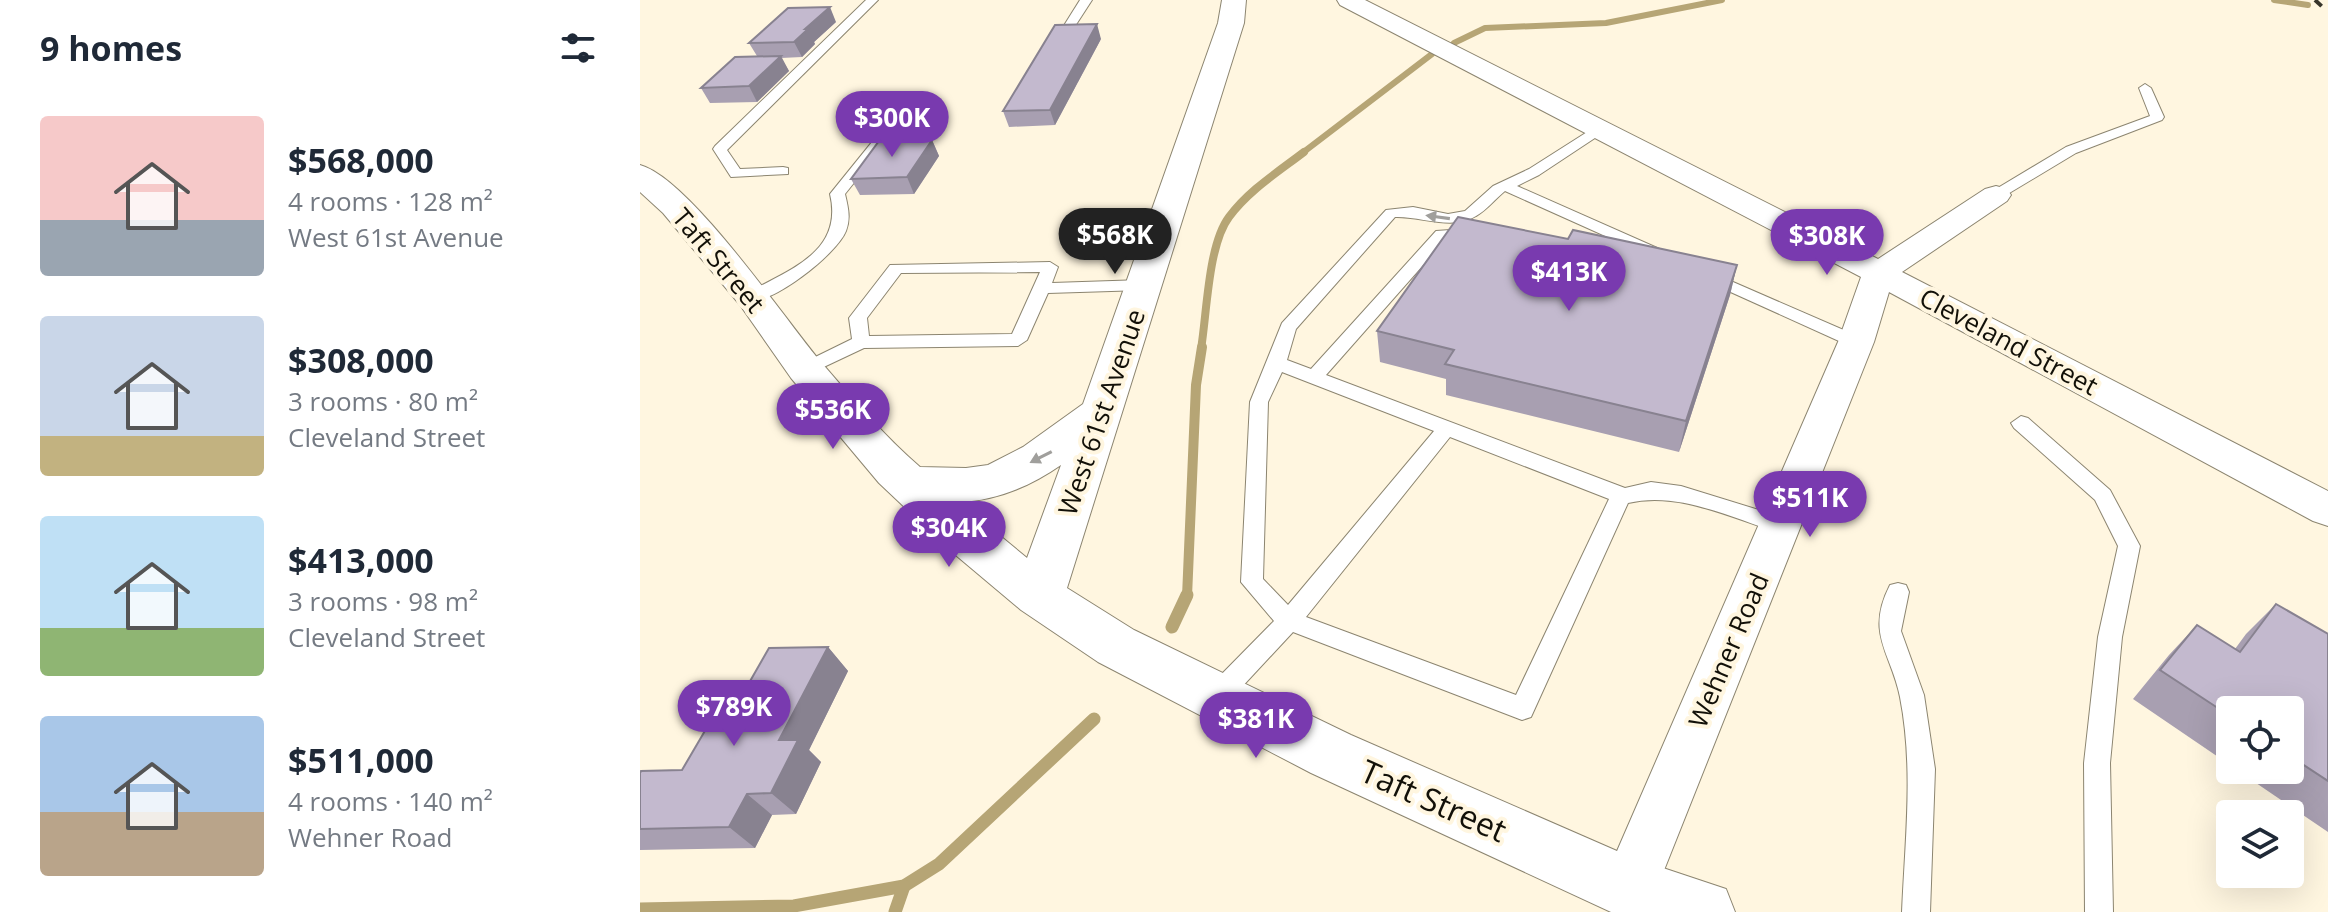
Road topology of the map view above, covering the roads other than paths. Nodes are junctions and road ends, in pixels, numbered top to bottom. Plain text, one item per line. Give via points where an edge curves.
1 (872, 0) edge
2 (1086, 0) edge
3 (1234, 0) edge
4 (1348, 0) edge
5 (1064, 35) edge
6 (779, 64) edge
7 (807, 64) junction
8 (2145, 88) dead end
9 (1600, 130) junction
10 (902, 144) edge
11 (783, 171) dead end
12 (640, 175) edge
13 (1505, 186) junction
14 (1996, 195) joint
15 (1487, 229) edge
16 (1630, 261) edge
17 (1678, 268) junction
18 (1879, 273) junction
19 (1143, 285) junction
20 (1042, 288) junction
21 (753, 297) junction
22 (861, 342) junction
23 (1856, 342) junction
24 (799, 360) junction
25 (1277, 363) junction
26 (1314, 377) junction
27 (1103, 409) junction
28 (2021, 423) dead end
29 (1447, 428) junction
30 (909, 484) junction
31 (1621, 497) junction
32 (2328, 510) edge
33 (1780, 525) junction
34 (1898, 592) dead end
35 (1039, 596) junction
36 (1289, 621) junction
37 (1217, 696) junction
38 (1629, 888) junction
39 (1703, 912) edge
40 (1916, 912) edge
41 (2099, 912) edge

1 - 7 lane
2 - 5 lane
3 - 19 main road, West 61st Avenue via 1231,23
4 - 9 street, Cleveland Street
6 - 7 lane
7 - 11 lane via 720,149 736,174
8 - 14 lane via 2157,117 2076,147
9 - 13 lane
9 - 18 street, Cleveland Street
10 - 21 lane via 877,145 837,194 842,229 822,256
12 - 21 main road, Taft Street via 675,206
13 - 17 lane
13 -> 25 lane via 1459,217 1391,213 1288,327
14 - 18 street
15 - 26 lane via 1442,234
16 - 17 lane
17 - 23 lane via 1718,280
18 - 23 street, Wehner Road
18 - 32 street, Cleveland Street
19 - 20 lane
19 - 27 main road, West 61st Avenue
20 - 22 lane via 1018,340
20 - 22 lane via 1050,267 896,268 858,318
21 - 24 main road, Taft Street
22 - 24 lane
23 - 33 street, Wehner Road
24 - 30 main road, Taft Street
25 - 26 lane
25 - 36 lane via 1259,402 1252,582
26 - 29 lane
27 -> 30 main road via 1054,451 1015,470 969,485
27 - 35 main road, West 61st Avenue
28 - 41 lane via 2103,495 2129,546 2110,637 2097,763
29 - 31 lane
29 - 36 lane
30 - 35 main road, Taft Street
31 - 33 lane via 1651,490 1681,494
31 - 36 lane via 1522,709
33 - 38 street, Wehner Road
34 - 40 lane via 1889,631 1912,695 1922,769
35 - 37 main road, Taft Street via 1116,646
36 - 37 lane
37 - 38 main road, Taft Street via 1331,754
38 - 39 main road, Taft Street

